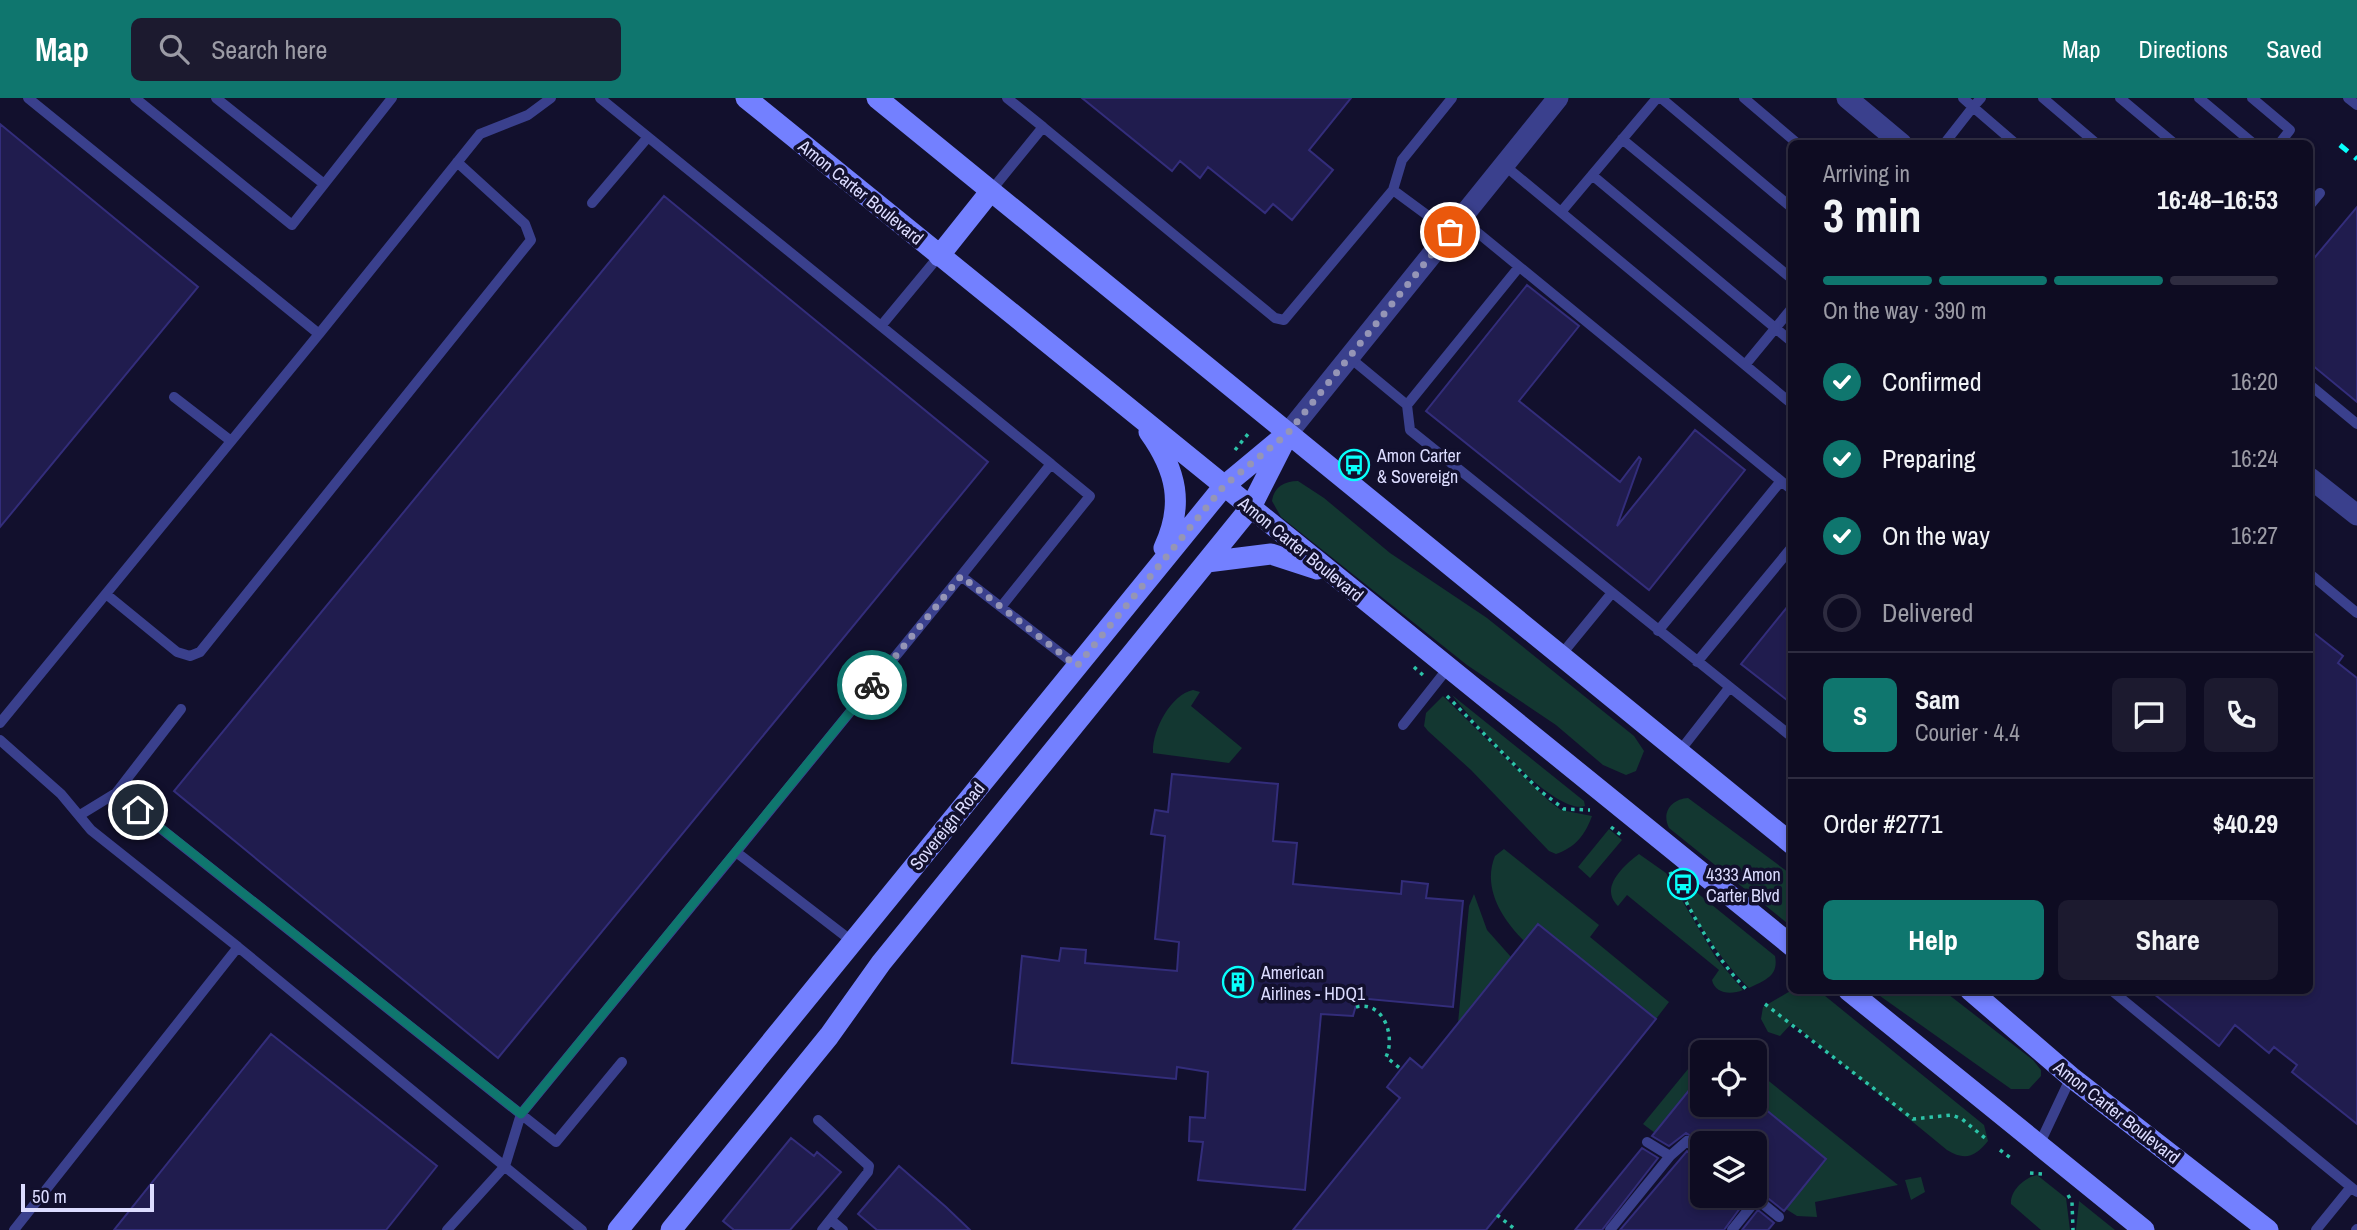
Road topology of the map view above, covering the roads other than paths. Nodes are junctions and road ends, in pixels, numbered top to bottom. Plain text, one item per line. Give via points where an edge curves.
1 (28, 98) edge
2 (135, 98) edge
3 (216, 98) edge
4 (392, 98) edge
5 (551, 98) edge
6 (600, 98) edge
7 (746, 98) edge
8 (1007, 98) edge
9 (1452, 98) edge
10 (1558, 98) edge
11 (1659, 98) edge
12 (1744, 98) edge
13 (1847, 98) edge
14 (1963, 98) edge
15 (2043, 98) edge
16 (2120, 98) edge
17 (2199, 98) edge
18 (2252, 98) edge
19 (2348, 98) edge
20 (886, 101) edge
21 (1977, 102) edge
22 (2357, 105) edge
23 (1043, 127) junction
24 (648, 137) junction
25 (1622, 139) junction
26 (1793, 140) edge
27 (1897, 140) edge
28 (1947, 140) edge
29 (2012, 140) edge
30 (2092, 140) edge
31 (2170, 140) edge
32 (2249, 140) edge
33 (2282, 140) edge
34 (457, 162) junction
35 (1504, 165) junction
36 (1592, 175) junction
37 (324, 184) junction
38 (1393, 190) junction
39 (990, 192) junction
40 (2320, 193) dead end
41 (2313, 201) edge
42 (592, 203) dead end
43 (1788, 205) edge
44 (1562, 212) junction
45 (1455, 226) junction
46 (939, 256) junction
47 (1519, 267) junction
48 (1788, 276) edge
49 (1788, 313) edge
50 (881, 326) junction
51 (1776, 328) junction
52 (319, 334) junction
53 (1788, 338) edge
54 (1349, 357) junction
55 (1745, 365) junction
56 (2313, 387) edge
57 (174, 397) dead end
58 (1788, 401) edge
59 (1407, 405) junction
60 (1135, 414) junction
61 (2357, 424) edge
62 (1288, 433) junction
63 (231, 442) junction
64 (1051, 464) junction
65 (2313, 480) edge
66 (1781, 481) junction
67 (1224, 486) junction
68 (1788, 487) edge
69 (1251, 508) junction
70 (2356, 512) edge
71 (1788, 552) edge
72 (1207, 562) junction
73 (961, 576) junction
74 (2313, 576) edge
75 (1338, 578) junction
76 (106, 594) junction
77 (1611, 594) junction
78 (1001, 607) junction
79 (1124, 608) junction
80 (2357, 613) edge
81 (1658, 631) junction
82 (1561, 655) junction
83 (1697, 662) junction
84 (1077, 666) junction
85 (1448, 668) junction
86 (1730, 688) junction
87 (181, 709) dead end
88 (0, 723) edge
89 (1404, 725) dead end
90 (1788, 734) edge
91 (0, 740) edge
92 (1679, 752) junction
93 (116, 793) junction
94 (80, 815) junction
95 (1788, 841) edge
96 (736, 852) junction
97 (853, 942) junction
98 (1788, 943) edge
99 (238, 947) junction
100 (1853, 994) edge
101 (1974, 994) edge
102 (2116, 994) edge
103 (622, 1062) dead end
104 (2071, 1077) junction
105 (521, 1114) junction
106 (818, 1120) dead end
107 (1647, 1142) dead end
108 (1690, 1143) edge
109 (2039, 1145) junction
110 (1670, 1156) junction
111 (505, 1166) junction
112 (2354, 1189) edge
113 (1767, 1207) edge
114 (1747, 1208) edge
115 (1779, 1217) dead end
116 (831, 1220) junction
117 (14, 1230) edge
118 (447, 1230) edge
119 (582, 1230) edge
120 (618, 1230) edge
121 (671, 1230) edge
122 (822, 1230) edge
123 (843, 1230) edge
124 (1610, 1230) edge
125 (1732, 1230) edge
126 (2144, 1230) edge
127 (2268, 1230) edge
128 (2316, 1230) edge

1 - 52 lane
2 - 37 lane via 292,225
3 - 37 lane
4 - 37 lane
5 - 34 lane via 528,115 480,134
6 - 24 lane
7 - 46 street, Amon Carter Boulevard
8 - 23 lane
9 - 38 lane via 1402,160
10 - 35 street, Sovereign Road
11 - 25 lane
11 - 43 lane
12 - 26 lane
13 - 27 street
14 - 21 lane
15 - 30 lane
16 - 31 lane
17 - 32 lane
18 - 33 lane via 2291,130
19 - 22 lane
20 - 39 street
21 - 28 lane
21 - 29 lane
23 - 38 lane via 1275,318 1284,320
23 - 39 lane
24 - 42 lane
24 - 50 lane
25 - 36 lane
25 - 48 lane
34 - 52 lane
34 - 76 lane via 525,224 531,240 200,652 190,656 177,652
35 - 44 lane
35 - 45 street, Sovereign Road
36 - 44 lane
36 - 51 lane
38 - 45 lane
39 - 46 street
39 - 62 street
40 - 41 lane
44 - 55 lane
45 - 47 lane
45 - 54 street, Sovereign Road
46 - 50 lane
46 - 60 street, Amon Carter Boulevard
47 - 59 lane
47 - 66 lane
49 - 51 lane
50 - 64 lane
51 - 53 lane
51 - 55 lane
52 - 63 lane
54 - 59 lane
54 - 62 street, Sovereign Road
55 - 58 lane
56 - 61 lane
57 - 63 lane
59 - 77 lane via 1410,430
60 - 67 street, Amon Carter Boulevard
60 - 79 street via 1160,448 1177,498 1169,536
62 - 67 street, Sovereign Road
62 - 69 street, Sovereign Road
62 - 82 street
63 - 76 lane
64 - 73 lane
64 - 78 lane via 1090,496
65 - 70 street
66 - 68 lane
66 - 81 lane
67 - 69 street, Amon Carter Boulevard
67 - 79 street, Sovereign Road
69 - 72 street, Sovereign Road
69 - 75 street, Amon Carter Boulevard
71 - 83 lane
72 - 75 street via 1271,554
72 - 121 street, Sovereign Road
73 - 78 lane
73 - 96 lane
74 - 80 lane
75 - 85 street, Amon Carter Boulevard
76 - 88 lane
77 - 81 lane
77 - 82 lane
78 - 84 lane
79 - 84 street, Sovereign Road
81 - 83 lane
82 - 92 street
83 - 86 lane
84 - 97 street, Sovereign Road
85 - 89 lane
85 - 98 street, Amon Carter Boulevard
86 - 90 lane
86 - 92 lane
87 - 93 lane
91 - 94 lane
92 - 95 street
93 - 94 lane
93 - 105 lane
94 - 99 lane via 91,830
96 - 97 lane
96 - 105 lane
97 - 120 street, Sovereign Road
99 - 111 lane
99 - 117 lane
100 - 109 street
101 - 104 street, Amon Carter Boulevard
102 - 112 lane
103 - 105 lane via 556,1142
104 - 109 lane
104 - 127 street, Amon Carter Boulevard
105 - 111 lane
106 - 116 lane via 869,1166
107 - 110 lane
108 - 110 lane via 1687,1141
109 - 126 street
110 - 124 lane
111 - 118 lane
111 - 119 lane
112 - 128 lane
113 - 115 lane
114 - 125 lane
116 - 122 lane
116 - 123 lane

